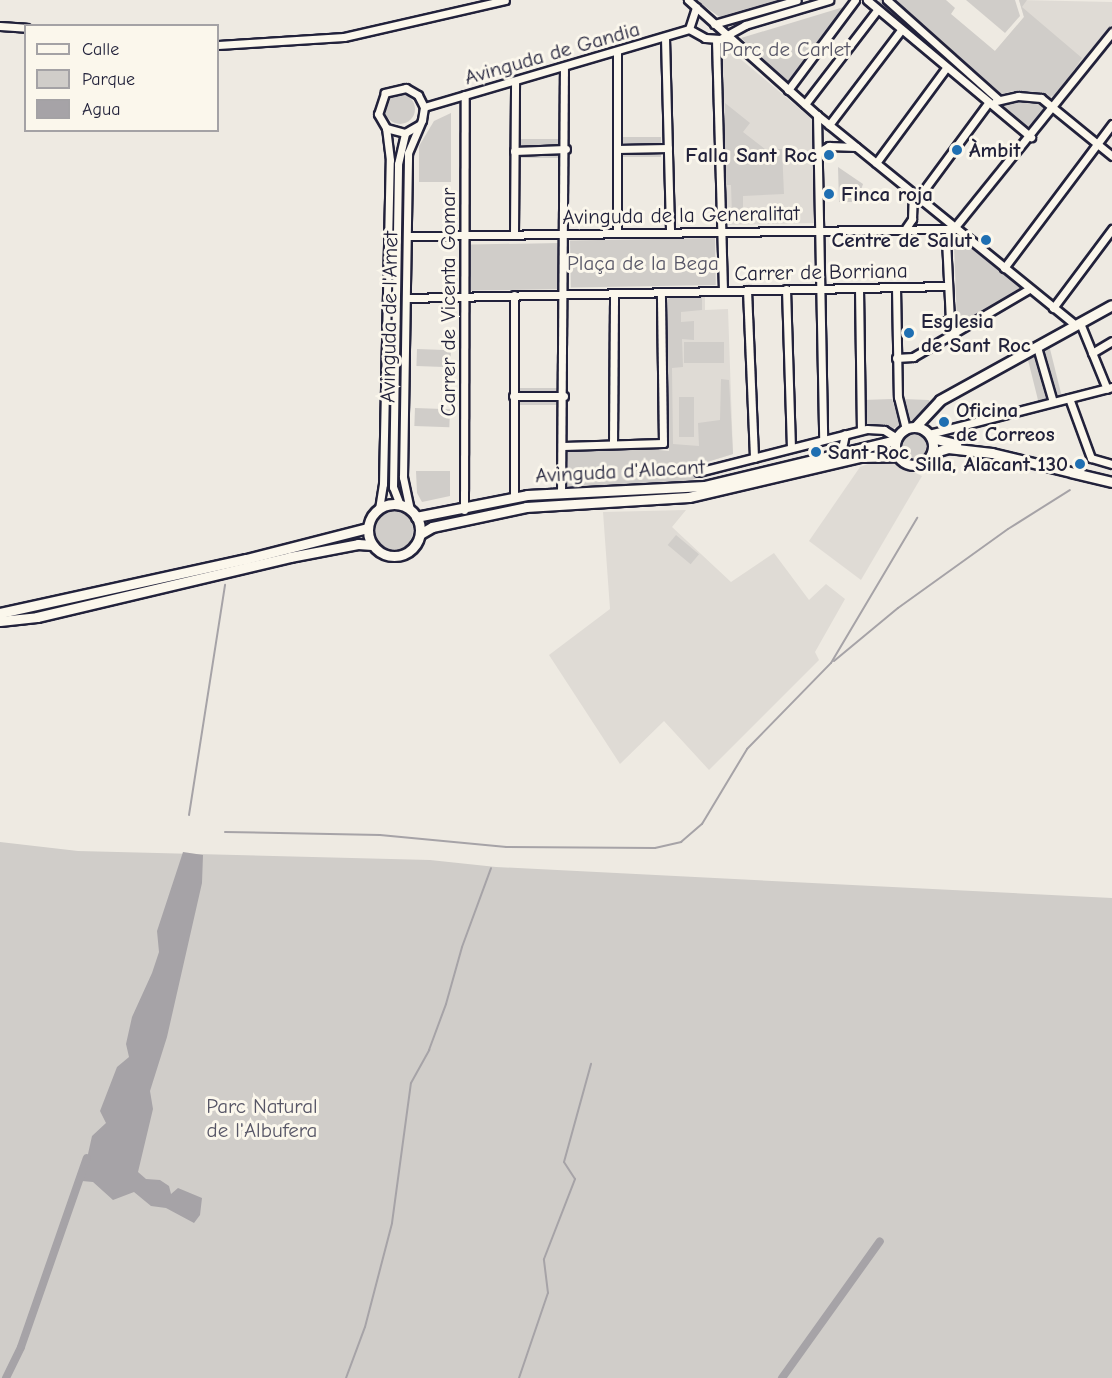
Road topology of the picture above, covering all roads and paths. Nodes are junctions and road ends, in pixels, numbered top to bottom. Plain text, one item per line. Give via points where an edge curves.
1 (504, 0) edge
2 (688, 0) edge
3 (796, 0) edge
4 (829, 0) edge
5 (855, 0) edge
6 (867, 0) edge
7 (887, 0) edge
8 (696, 7) junction
9 (877, 10) junction
10 (714, 24) junction
11 (0, 26) edge
12 (24, 28) edge
13 (689, 29) junction
14 (901, 30) junction
15 (1112, 32) edge
16 (727, 36) junction
17 (665, 38) junction
18 (716, 40) junction
19 (219, 45) edge
20 (617, 51) junction
21 (564, 67) junction
22 (946, 68) junction
23 (515, 81) junction
24 (788, 90) junction
25 (465, 95) junction
26 (999, 100) junction
27 (987, 103) junction
28 (805, 104) junction
29 (424, 107) junction
30 (1054, 107) junction
31 (817, 115) junction
32 (1112, 124) edge
33 (419, 125) junction
34 (829, 125) junction
35 (386, 128) junction
36 (405, 133) junction
37 (1031, 137) junction
38 (1097, 144) junction
39 (856, 147) junction
40 (668, 148) junction
41 (566, 149) junction
42 (617, 149) junction
43 (514, 151) junction
44 (819, 152) junction
45 (1112, 156) edge
46 (876, 163) junction
47 (915, 196) junction
48 (906, 228) junction
49 (956, 229) junction
50 (1112, 229) edge
51 (721, 230) junction
52 (819, 230) junction
53 (670, 231) junction
54 (617, 232) junction
55 (566, 233) junction
56 (514, 234) junction
57 (466, 235) junction
58 (407, 237) junction
59 (1004, 268) junction
60 (948, 286) junction
61 (896, 287) junction
62 (820, 288) junction
63 (859, 288) junction
64 (786, 289) junction
65 (1029, 289) junction
66 (723, 290) junction
67 (747, 290) junction
68 (660, 292) junction
69 (614, 293) junction
70 (564, 294) junction
71 (514, 295) junction
72 (465, 297) junction
73 (406, 298) junction
74 (1112, 305) edge
75 (1053, 308) junction
76 (932, 321) dead end
77 (950, 321) junction
78 (1077, 324) junction
79 (955, 333) junction
80 (1112, 341) edge
81 (1037, 347) junction
82 (1092, 353) junction
83 (896, 358) junction
84 (1110, 388) edge
85 (513, 396) junction
86 (564, 396) junction
87 (1069, 398) junction
88 (1053, 402) junction
89 (911, 427) junction
90 (861, 430) junction
91 (845, 434) junction
92 (931, 436) junction
93 (823, 439) junction
94 (896, 439) junction
95 (613, 444) junction
96 (563, 446) junction
97 (791, 448) junction
98 (841, 453) junction
99 (932, 453) junction
100 (898, 456) junction
101 (754, 458) junction
102 (1112, 464) edge
103 (698, 472) dead end
104 (1112, 476) edge
105 (1112, 482) edge
106 (561, 493) junction
107 (514, 498) junction
108 (400, 505) junction
109 (379, 509) junction
110 (464, 510) junction
111 (413, 513) junction
112 (368, 528) junction
113 (420, 534) junction
114 (372, 545) junction
115 (0, 613) edge
116 (0, 621) edge

1 - 19 street via 344,37
2 - 8 street
3 - 10 street
4 - 16 street via 745,25
5 - 24 street
6 - 9 street
7 - 26 street
8 - 10 street
8 - 13 street
9 - 14 street
9 - 28 street
10 - 16 street
11 - 12 street
13 - 17 street, Avinguda de Gandia
13 - 18 street via 697,36
14 - 22 street
14 - 34 street
15 - 30 street
16 - 18 street
16 - 24 street
17 - 20 street, Avinguda de Gandia
17 - 40 street
18 - 51 street
20 - 21 street, Avinguda de Gandia
20 - 42 street
21 - 23 street, Avinguda de Gandia
21 - 41 street
22 - 27 street
22 - 46 street
23 - 25 street, Avinguda de Gandia
23 - 43 street
24 - 28 street
25 - 29 street, Avinguda de Gandia
25 - 57 street, Carrer de Vicenta Gomar
26 - 27 street
26 - 30 street via 1031,96
27 - 37 street
27 - 47 street
28 - 31 street
29 - 33 street
29 - 35 street via 413,91 391,89 378,106 380,121
30 - 37 street
30 - 38 street
31 - 34 street
31 - 44 street
32 - 38 street
33 - 36 street
33 - 58 street, Avinguda de l'Amet via 408,153
34 - 39 street
35 - 36 street
35 - 109 street, Avinguda de l'Amet via 390,160 383,483
36 - 108 street, Avinguda de l'Amet via 398,164 393,487
37 - 49 street
38 - 45 street
38 - 59 street
39 - 44 street via 829,146
39 - 46 street
40 - 42 street
40 - 53 street
41 - 43 street
41 - 55 street
42 - 54 street
43 - 56 street
44 - 52 street
46 - 47 street
47 - 48 street via 912,219
47 - 49 street
48 - 49 street, Avinguda de la Generalitat
48 - 52 street, Avinguda de la Generalitat
49 - 59 street
49 - 60 street via 946,238
50 - 75 street
51 - 52 street, Avinguda de la Generalitat
51 - 53 street, Avinguda de la Generalitat
51 - 66 street
52 - 62 street
53 - 54 street, Avinguda de la Generalitat
54 - 55 street, Avinguda de la Generalitat
55 - 56 street, Avinguda de la Generalitat
55 - 70 street
56 - 57 street, Avinguda de la Generalitat
57 - 58 street, Avinguda de la Generalitat
57 - 72 street, Carrer de Vicenta Gomar
58 - 73 street, Avinguda de l'Amet
59 - 65 street
60 - 61 street, Carrer de Borriana
60 - 77 street
61 - 63 street, Carrer de Borriana
61 - 83 street
62 - 63 street, Carrer de Borriana
62 - 64 street, Carrer de Borriana
62 - 93 street
63 - 90 street
64 - 67 street, Carrer de Borriana
64 - 97 street
65 - 75 street
65 - 79 street
66 - 67 street, Carrer de Borriana
66 - 68 street, Carrer de Borriana
67 - 101 street
68 - 69 street, Carrer de Borriana
68 - 95 street via 664,441
69 - 70 street, Carrer de Borriana
69 - 95 street
70 - 71 street, Carrer de Borriana
70 - 86 street
71 - 72 street, Carrer de Borriana
71 - 85 street
72 - 73 street, Carrer de Borriana
72 - 110 street, Carrer de Vicenta Gomar
73 - 111 street, Avinguda de l'Amet via 403,487
74 - 78 main road
75 - 78 street
76 - 77 street
77 - 79 street
78 - 81 main road
78 - 82 street
79 - 83 street via 913,357
80 - 82 street
81 - 88 street
81 - 89 main road via 940,400
82 - 84 street
83 - 89 street via 900,407
84 - 87 street
85 - 86 street
85 - 107 street
86 - 96 street
87 - 88 street
87 - 102 street via 1091,458
88 - 92 street
89 - 92 main road
89 - 94 main road
90 - 91 street, Avinguda d'Alacant
90 - 94 street, Avinguda d'Alacant via 884,430
91 - 93 street, Avinguda d'Alacant
91 - 98 street
92 - 99 main road
92 - 104 main road
93 - 97 street, Avinguda d'Alacant
94 - 98 main road, Avinguda d'Alacant
94 - 100 main road
95 - 96 street
96 - 106 street
97 - 101 street, Avinguda d'Alacant
98 - 106 main road, Avinguda d'Alacant via 705,486
99 - 100 main road via 919,465 907,464
99 - 105 main road via 948,448 992,453
100 - 113 main road, Avinguda d'Alacant via 859,457 689,497 526,507 432,527
101 - 103 street, Avinguda d'Alacant
106 - 107 main road, Avinguda d'Alacant
107 - 110 main road, Avinguda d'Alacant
108 - 109 main road
108 - 111 main road
109 - 112 main road
110 - 111 main road, Avinguda d'Alacant
111 - 113 main road
112 - 114 main road
112 - 115 main road
113 - 114 main road via 417,543 404,555 386,555
114 - 116 main road via 358,544 290,557 37,617

